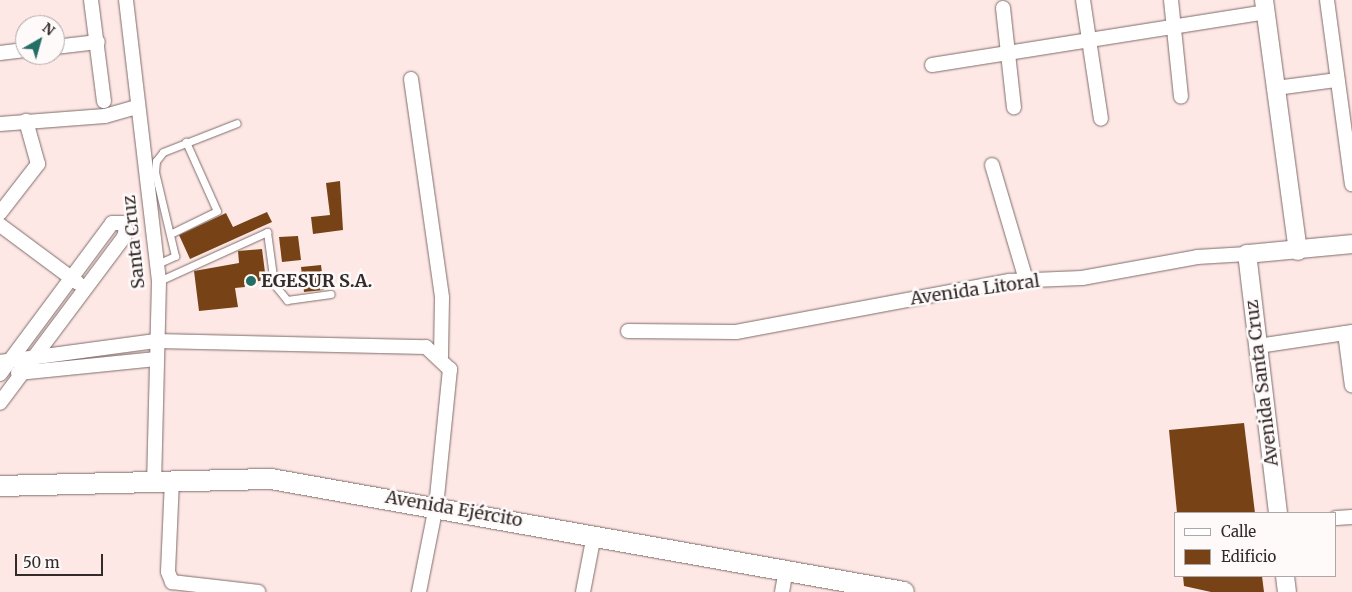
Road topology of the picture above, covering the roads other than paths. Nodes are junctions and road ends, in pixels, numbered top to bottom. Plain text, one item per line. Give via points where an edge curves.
1 (91, 0) edge
2 (126, 0) edge
3 (1084, 0) edge
4 (1170, 0) edge
5 (1327, 0) edge
6 (1265, 6) edge
7 (1003, 8) dead end
8 (1174, 28) junction
9 (98, 42) junction
10 (1089, 43) junction
11 (65, 46) edge
12 (15, 51) edge
13 (0, 53) edge
14 (1009, 54) junction
15 (932, 65) dead end
16 (411, 79) dead end
17 (1337, 80) junction
18 (1276, 88) junction
19 (1181, 96) dead end
20 (104, 101) dead end
21 (136, 107) junction
22 (1014, 107) dead end
23 (1101, 119) dead end
24 (26, 121) junction
25 (237, 123) dead end
26 (0, 124) edge
27 (186, 142) junction
28 (1350, 155) edge
29 (992, 165) dead end
30 (1352, 184) edge
31 (0, 213) edge
32 (0, 225) edge
33 (170, 234) junction
34 (1352, 244) edge
35 (1298, 251) junction
36 (1247, 254) junction
37 (157, 264) junction
38 (72, 278) junction
39 (1026, 280) junction
40 (159, 282) junction
41 (87, 290) junction
42 (331, 294) dead end
43 (628, 331) dead end
44 (1348, 332) edge
45 (156, 341) junction
46 (1258, 346) junction
47 (35, 357) junction
48 (441, 357) junction
49 (156, 359) junction
50 (5, 360) edge
51 (22, 373) junction
52 (0, 374) edge
53 (1352, 386) edge
54 (0, 403) edge
55 (163, 480) junction
56 (0, 486) edge
57 (436, 506) junction
58 (1278, 512) edge
59 (1352, 517) edge
60 (1337, 518) edge
61 (594, 535) junction
62 (786, 570) junction
63 (1285, 577) edge
64 (219, 589) edge
65 (258, 592) edge
66 (419, 592) edge
67 (583, 592) edge
68 (782, 592) edge
69 (904, 592) edge
70 (1287, 592) edge

1 - 9 street
2 - 21 street, Santa Cruz
3 - 10 street
4 - 8 street
5 - 17 street
6 - 8 street
6 - 18 street
7 - 14 street
8 - 10 street
8 - 19 street
9 - 11 street
9 - 20 street
10 - 14 street
10 - 23 street
12 - 13 street
14 - 15 street
14 - 22 street
16 - 48 street via 442,298
17 - 18 street
17 - 28 street
18 - 35 street
21 - 24 street via 106,116
21 - 37 street, Santa Cruz
24 - 26 street
24 - 31 street via 38,164
25 - 27 lane
27 - 33 lane via 163,152 156,161 155,172
27 - 33 lane via 217,210
28 - 30 street
29 - 39 street
32 - 38 street
33 - 37 lane via 175,256
34 - 35 street, Avenida Litoral
35 - 36 street, Avenida Litoral
36 - 39 street, Avenida Litoral via 1197,257 1082,278
36 - 46 street, Avenida Santa Cruz
37 - 40 street, Santa Cruz
38 - 41 street
38 - 41 street via 112,223 122,224 126,230 124,237
38 - 50 street
39 - 43 street, Avenida Litoral via 736,332
40 - 42 lane via 266,232 274,284 287,300
40 - 45 street, Santa Cruz
41 - 47 street
44 - 46 street
44 - 53 street
45 - 47 street
45 - 48 street via 309,346 408,344 426,346
45 - 49 street, Santa Cruz
46 - 58 street, Avenida Santa Cruz
47 - 50 street
47 - 51 street
48 - 57 street via 450,369
49 - 51 street
49 - 55 street, Santa Cruz
50 - 52 street
51 - 52 street
51 - 54 street
55 - 56 main road, Avenida Ejército
55 - 57 main road, Avenida Ejército via 271,479
55 - 64 street, Santa Cruz via 169,578 178,585
57 - 61 main road, Avenida Ejército
57 - 66 street
59 - 60 street
61 - 62 main road, Avenida Ejército
61 - 67 street
62 - 68 street
62 - 69 main road, Avenida Ejército
63 - 70 street
64 - 65 street

